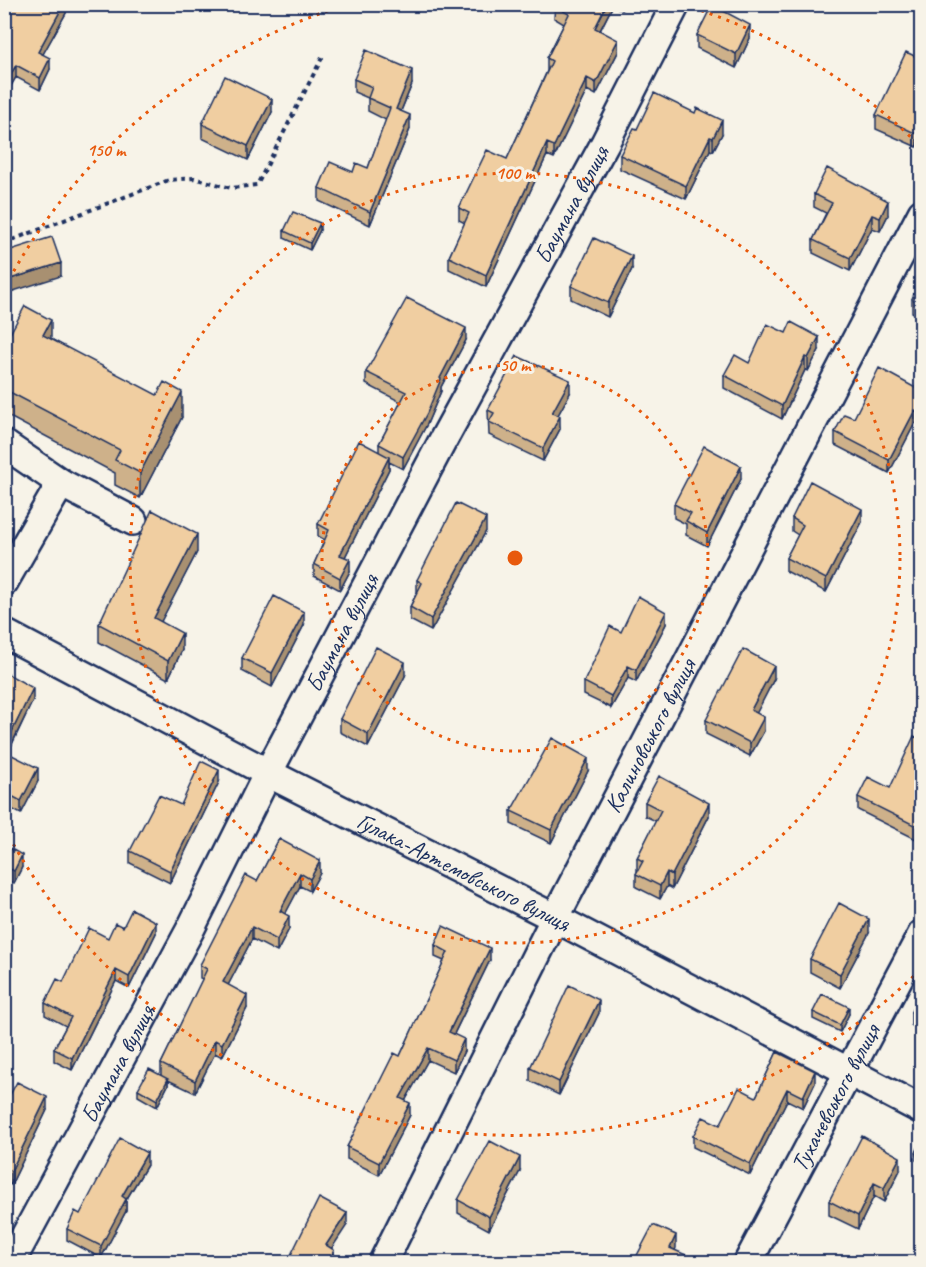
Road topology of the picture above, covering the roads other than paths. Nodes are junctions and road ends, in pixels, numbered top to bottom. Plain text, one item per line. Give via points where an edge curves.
1 (676, 4) edge
2 (921, 213) edge
3 (4, 444) edge
4 (61, 483) junction
5 (133, 522) dead end
6 (4, 582) edge
7 (4, 633) edge
8 (268, 772) junction
9 (555, 918) junction
10 (921, 934) edge
11 (848, 1070) junction
12 (921, 1110) edge
13 (10, 1263) edge
14 (383, 1263) edge
15 (748, 1263) edge

1 - 8 street, Баумана вулиця
2 - 9 street, Калиновського вулиця
3 - 4 street
4 - 5 street
4 - 6 street
7 - 8 street, Гулака-Артемовського вулиця
8 - 9 street, Гулака-Артемовського вулиця
8 - 13 street, Баумана вулиця via 190,930
9 - 11 street, Гулака-Артемовського вулиця
9 - 14 street, Калиновського вулиця
10 - 11 street, Тухачевського вулиця
11 - 12 street, Гулака-Артемовського вулиця
11 - 15 street, Тухачевського вулиця

